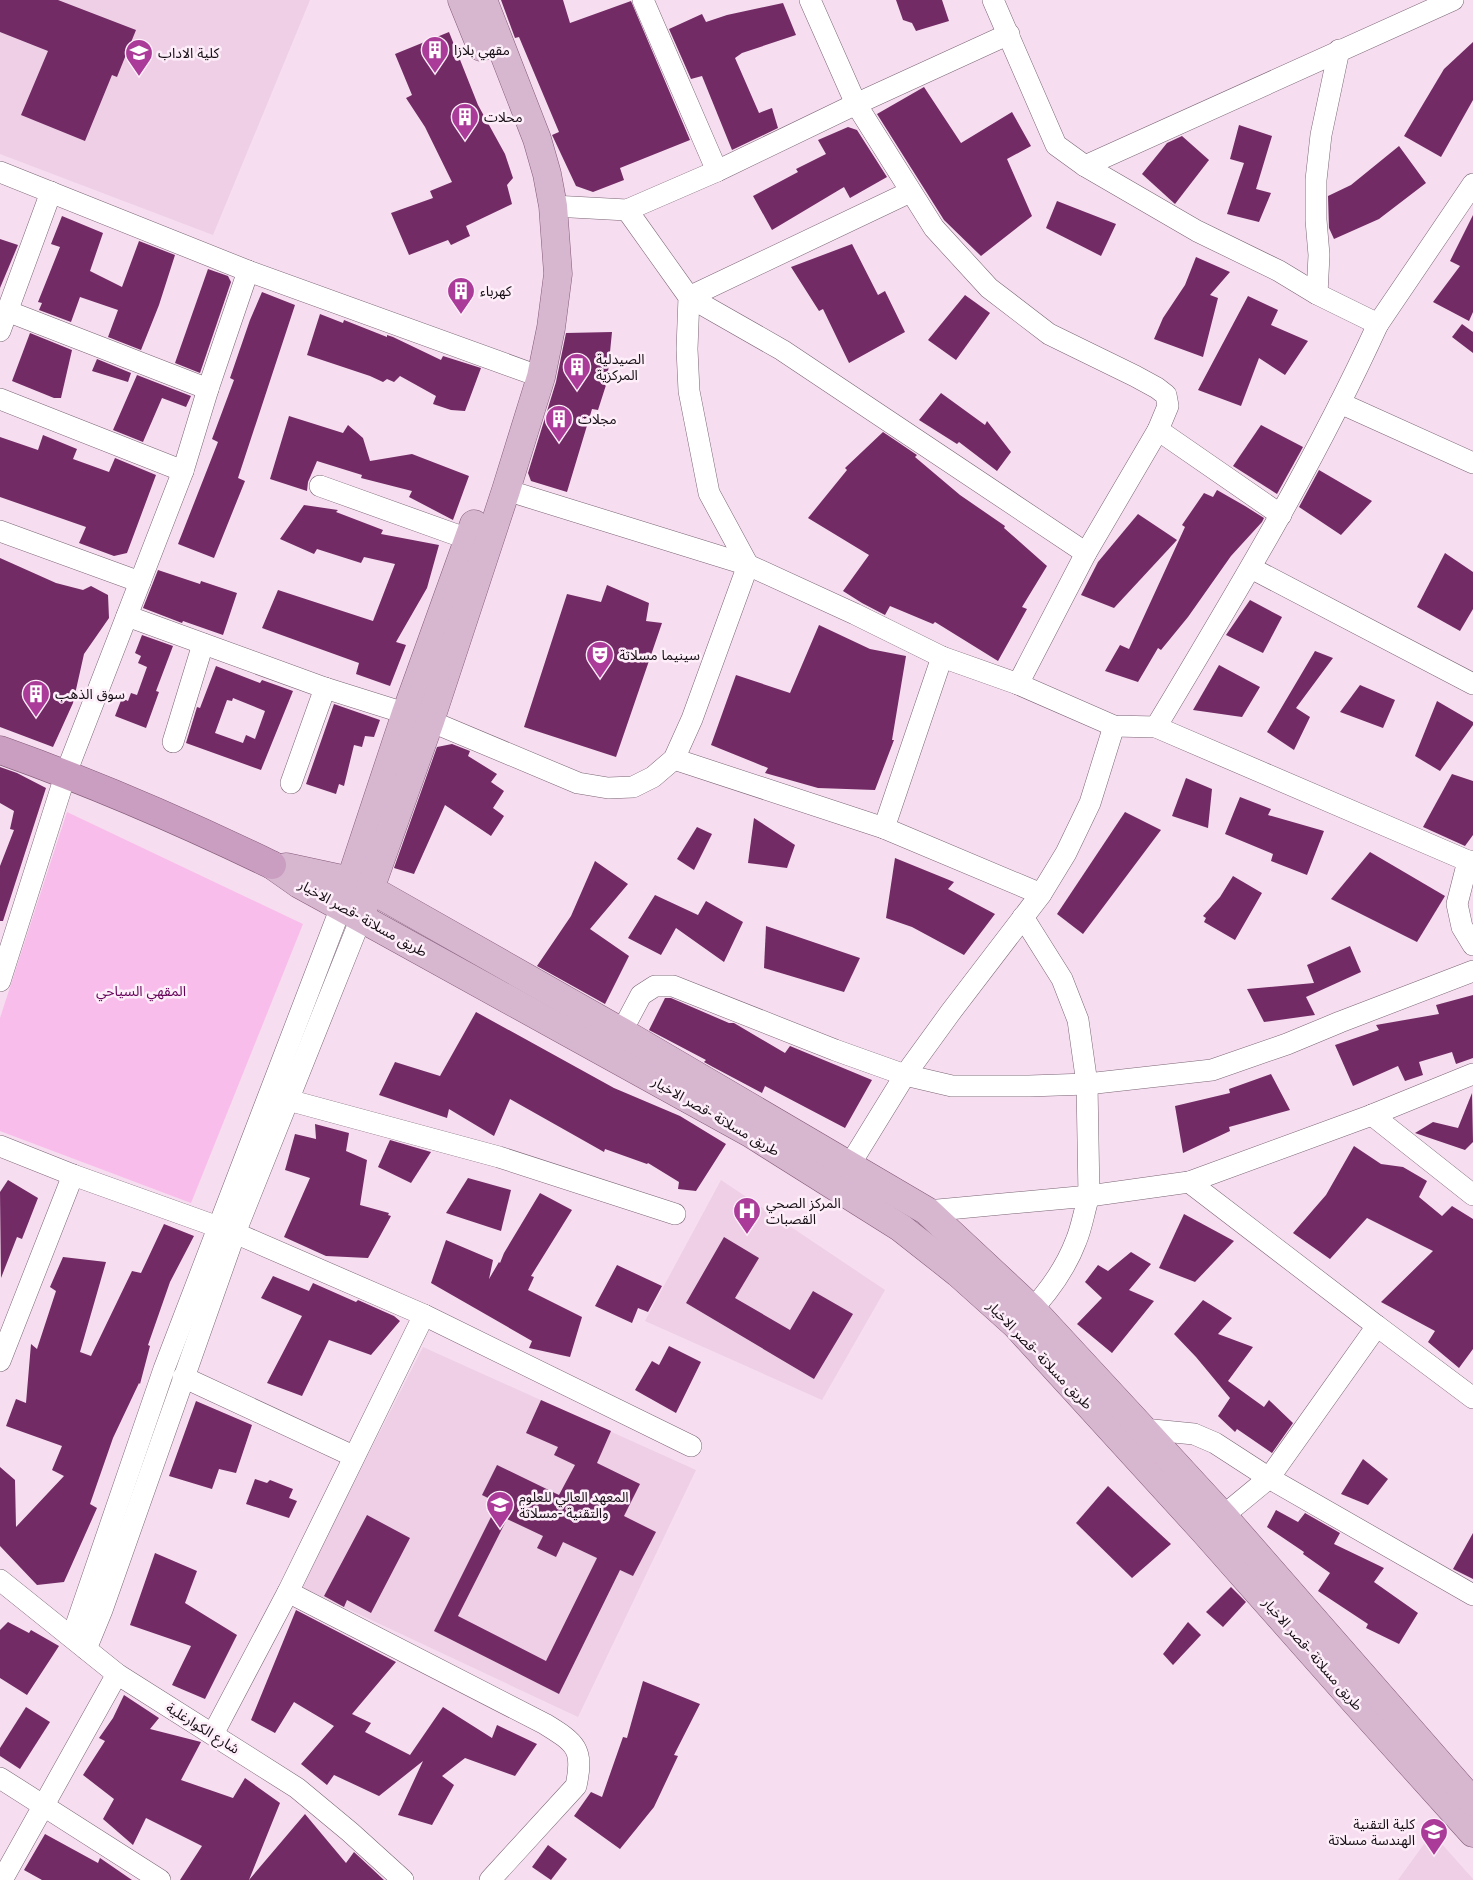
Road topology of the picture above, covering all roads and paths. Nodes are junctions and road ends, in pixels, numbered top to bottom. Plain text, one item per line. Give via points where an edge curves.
1 (462, 0) edge
2 (483, 0) edge
3 (643, 0) edge
4 (810, 0) edge
5 (993, 0) edge
6 (1453, 0) edge
7 (1009, 34) junction
8 (1339, 50) junction
9 (856, 104) junction
10 (1085, 166) junction
11 (717, 171) junction
12 (0, 172) edge
13 (1473, 184) edge
14 (51, 192) junction
15 (910, 192) junction
16 (553, 206) junction
17 (627, 210) junction
18 (248, 271) junction
19 (1317, 294) junction
20 (689, 297) junction
21 (7, 311) junction
22 (1378, 324) junction
23 (0, 332) edge
24 (533, 374) junction
25 (208, 389) junction
26 (0, 399) edge
27 (1340, 403) junction
28 (1158, 430) junction
29 (1473, 463) edge
30 (183, 471) junction
31 (320, 486) dead end
32 (506, 490) junction
33 (1281, 515) junction
34 (0, 531) edge
35 (478, 542) junction
36 (1086, 553) junction
37 (748, 565) junction
38 (1251, 568) junction
39 (140, 582) junction
40 (127, 616) junction
41 (203, 644) junction
42 (942, 657) junction
43 (1018, 684) junction
44 (1473, 684) edge
45 (325, 688) junction
46 (418, 717) junction
47 (1114, 726) junction
48 (1156, 726) junction
49 (173, 742) dead end
50 (0, 750) edge
51 (674, 759) junction
52 (66, 773) junction
53 (291, 783) dead end
54 (884, 828) junction
55 (1470, 861) edge
56 (272, 865) junction
57 (360, 885) junction
58 (1041, 894) junction
59 (351, 913) junction
60 (1023, 917) junction
61 (1473, 945) edge
62 (1473, 971) edge
63 (1, 978) edge
64 (616, 1044) junction
65 (1473, 1074) edge
66 (905, 1075) junction
67 (1087, 1084) junction
68 (288, 1100) junction
69 (1372, 1115) junction
70 (0, 1146) edge
71 (73, 1175) junction
72 (842, 1176) junction
73 (1189, 1182) junction
74 (1473, 1195) edge
75 (1088, 1196) junction
76 (927, 1211) junction
77 (675, 1214) dead end
78 (227, 1231) junction
79 (424, 1315) junction
80 (1024, 1317) junction
81 (1377, 1326) junction
82 (0, 1361) edge
83 (183, 1377) junction
84 (1473, 1398) edge
85 (1143, 1428) junction
86 (691, 1446) dead end
87 (354, 1456) junction
88 (1269, 1478) junction
89 (1214, 1524) junction
90 (0, 1580) edge
91 (288, 1592) junction
92 (1473, 1595) edge
93 (79, 1643) junction
94 (117, 1674) junction
95 (213, 1734) junction
96 (0, 1778) edge
97 (1471, 1795) edge
98 (43, 1804) junction
99 (1473, 1833) edge
100 (2, 1880) edge
101 (160, 1880) edge
102 (403, 1880) edge
103 (490, 1880) edge

1 - 24 main road via 519,145 535,208 539,274 533,325
2 - 16 main road via 537,139
3 - 11 street
4 - 9 street
5 - 7 street
6 - 8 street
7 - 9 street
7 - 10 street via 1056,145
8 - 10 street
8 - 19 street via 1321,135 1316,180
9 - 11 street
9 - 15 street
10 - 19 street via 1197,231 1279,271
11 - 17 street
12 - 14 street
13 - 22 street
14 - 18 street
14 - 21 street
15 - 20 street
15 - 28 street via 934,228 989,288 1048,334 1135,376 1166,396 1168,406
16 - 17 street
16 - 24 main road via 558,274 551,328
17 - 20 street
18 - 24 street
18 - 25 street
19 - 22 street
20 - 36 street via 782,350
20 - 37 street via 689,391 709,493
21 - 23 street
21 - 25 street
22 - 27 street
24 - 32 main road
24 - 35 main road
25 - 30 street
26 - 30 street
27 - 29 street
27 - 33 street
28 - 33 street
28 - 36 street
30 - 39 street
31 - 35 street
32 - 35 main road
32 - 37 street
33 - 38 street
34 - 39 street
35 - 46 main road
36 - 43 street
37 - 42 street
37 - 51 street via 692,719
38 - 44 street
38 - 48 street
39 - 40 street
40 - 41 street
40 - 52 street
41 - 45 street
41 - 49 street
42 - 43 street
42 - 54 street
43 - 47 street
45 - 46 street
45 - 53 street
46 - 51 street via 578,783 608,788 633,786 653,777
46 - 57 main road
47 - 48 street
47 - 58 street via 1090,803 1066,853
48 - 55 street
50 - 52 highway
51 - 54 street
52 - 56 highway
52 - 63 street
54 - 58 street
55 - 61 street via 1457,904 1462,927
56 - 57 main road
56 - 59 main road, طريق مسلاتة -قصر الاخيار
57 - 59 main road
57 - 64 main road
58 - 60 street
59 - 64 main road, طريق مسلاتة -قصر الاخيار
59 - 68 street
59 - 78 street
60 - 66 street
60 - 67 street via 1062,979 1078,1020
62 - 67 street via 1212,1070
64 - 66 street via 640,994 655,986 673,986
64 - 72 main road, طريق مسلاتة -قصر الاخيار via 750,1133
65 - 69 street
66 - 67 street via 952,1086
66 - 72 street
67 - 75 street
68 - 77 street via 498,1157
68 - 78 street
69 - 73 street
69 - 74 street
70 - 71 street
71 - 78 street
71 - 82 street
72 - 76 main road
72 - 80 main road, طريق مسلاتة -قصر الاخيار via 958,1273
73 - 75 street
73 - 81 street
75 - 76 street
75 - 80 street via 1076,1241 1058,1276
76 - 80 main road
78 - 79 street
78 - 83 street
78 - 93 street via 164,1370
79 - 86 street
79 - 87 street
80 - 85 main road
80 - 89 main road, طريق مسلاتة -قصر الاخيار
81 - 84 street
81 - 88 street
83 - 87 street
83 - 93 street via 102,1610
85 - 88 street via 1194,1434 1215,1443
85 - 89 main road
87 - 91 street
88 - 89 street
88 - 92 street
89 - 97 main road
89 - 99 main road, طريق مسلاتة -قصر الاخيار via 1356,1703
90 - 93 street, شارع الكوارغلية
91 - 95 street
91 - 103 street via 545,1724 567,1737 579,1752 576,1786
93 - 94 street, شارع الكوارغلية
94 - 95 street, شارع الكوارغلية
94 - 98 street
95 - 102 street, شارع الكوارغلية via 297,1788
96 - 98 street
98 - 100 street
98 - 101 street

